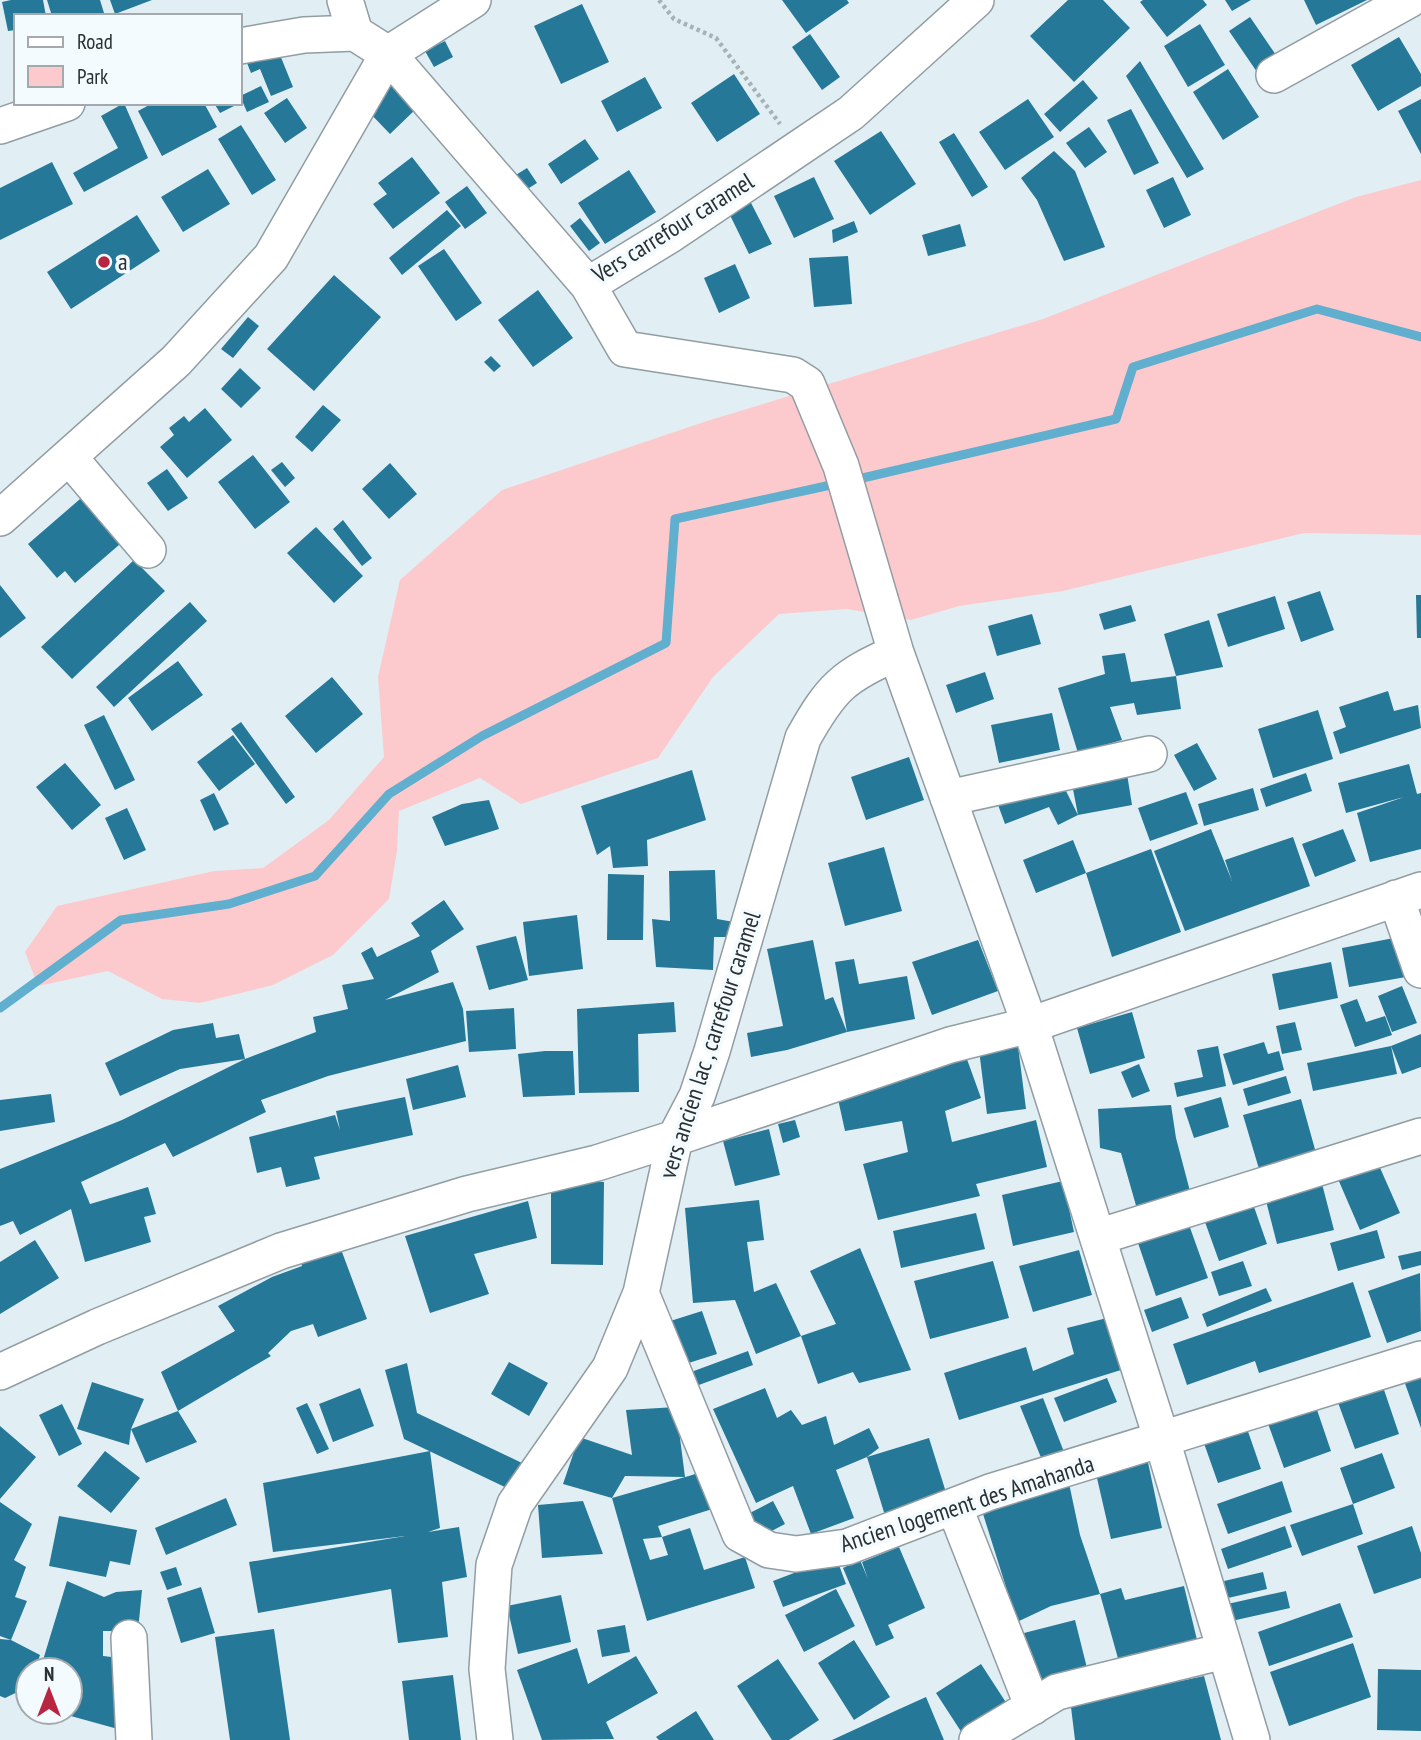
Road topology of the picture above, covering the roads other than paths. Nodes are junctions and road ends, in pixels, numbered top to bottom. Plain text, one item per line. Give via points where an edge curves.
1 (473, 0) edge
2 (976, 0) edge
3 (1409, 0) edge
4 (350, 16) edge
5 (242, 46) edge
6 (388, 54) junction
7 (1273, 75) dead end
8 (61, 105) edge
9 (0, 126) edge
10 (588, 285) junction
11 (69, 457) junction
12 (0, 518) edge
13 (148, 550) dead end
14 (895, 653) junction
15 (1149, 754) dead end
16 (948, 798) junction
17 (1409, 894) edge
18 (1421, 970) edge
19 (1030, 1025) junction
20 (1421, 1136) edge
21 (675, 1139) junction
22 (1098, 1237) junction
23 (641, 1293) junction
24 (1421, 1359) edge
25 (0, 1372) edge
26 (1163, 1440) junction
27 (954, 1506) junction
28 (129, 1638) dead end
29 (1224, 1651) junction
30 (1033, 1707) junction
31 (134, 1740) edge
32 (495, 1740) edge
33 (976, 1740) edge
34 (1252, 1740) edge

1 - 6 street
2 - 10 street, Vers carrefour caramel via 851,113
3 - 7 street
4 - 5 street via 304,35
4 - 6 street, Vers carrefour caramel
6 - 10 street, Vers carrefour caramel
6 - 11 street via 271,257 176,361
8 - 9 street
10 - 14 street via 625,349 793,376 807,384 841,466
11 - 12 street
11 - 13 street
14 - 16 street
14 - 21 street, vers ancien lac , carrefour caramel via 839,683 803,738 712,1051 697,1096
15 - 16 street
16 - 19 street
17 - 18 street
17 - 19 street
19 - 21 street via 950,1045
19 - 22 street
20 - 22 street
21 - 23 street, vers ancien lac , carrefour caramel
21 - 25 street via 467,1194 281,1251
22 - 26 street
23 - 27 street, Ancien logement des Amahanda via 740,1534 769,1550 822,1551 847,1547
23 - 32 street, vers ancien lac , carrefour caramel via 610,1368 515,1504 494,1565 486,1669
24 - 26 street, Ancien logement des Amahanda
26 - 27 street, Ancien logement des Amahanda
26 - 29 street
27 - 30 street
28 - 31 street
29 - 30 street via 1057,1692
29 - 34 street
30 - 33 street

